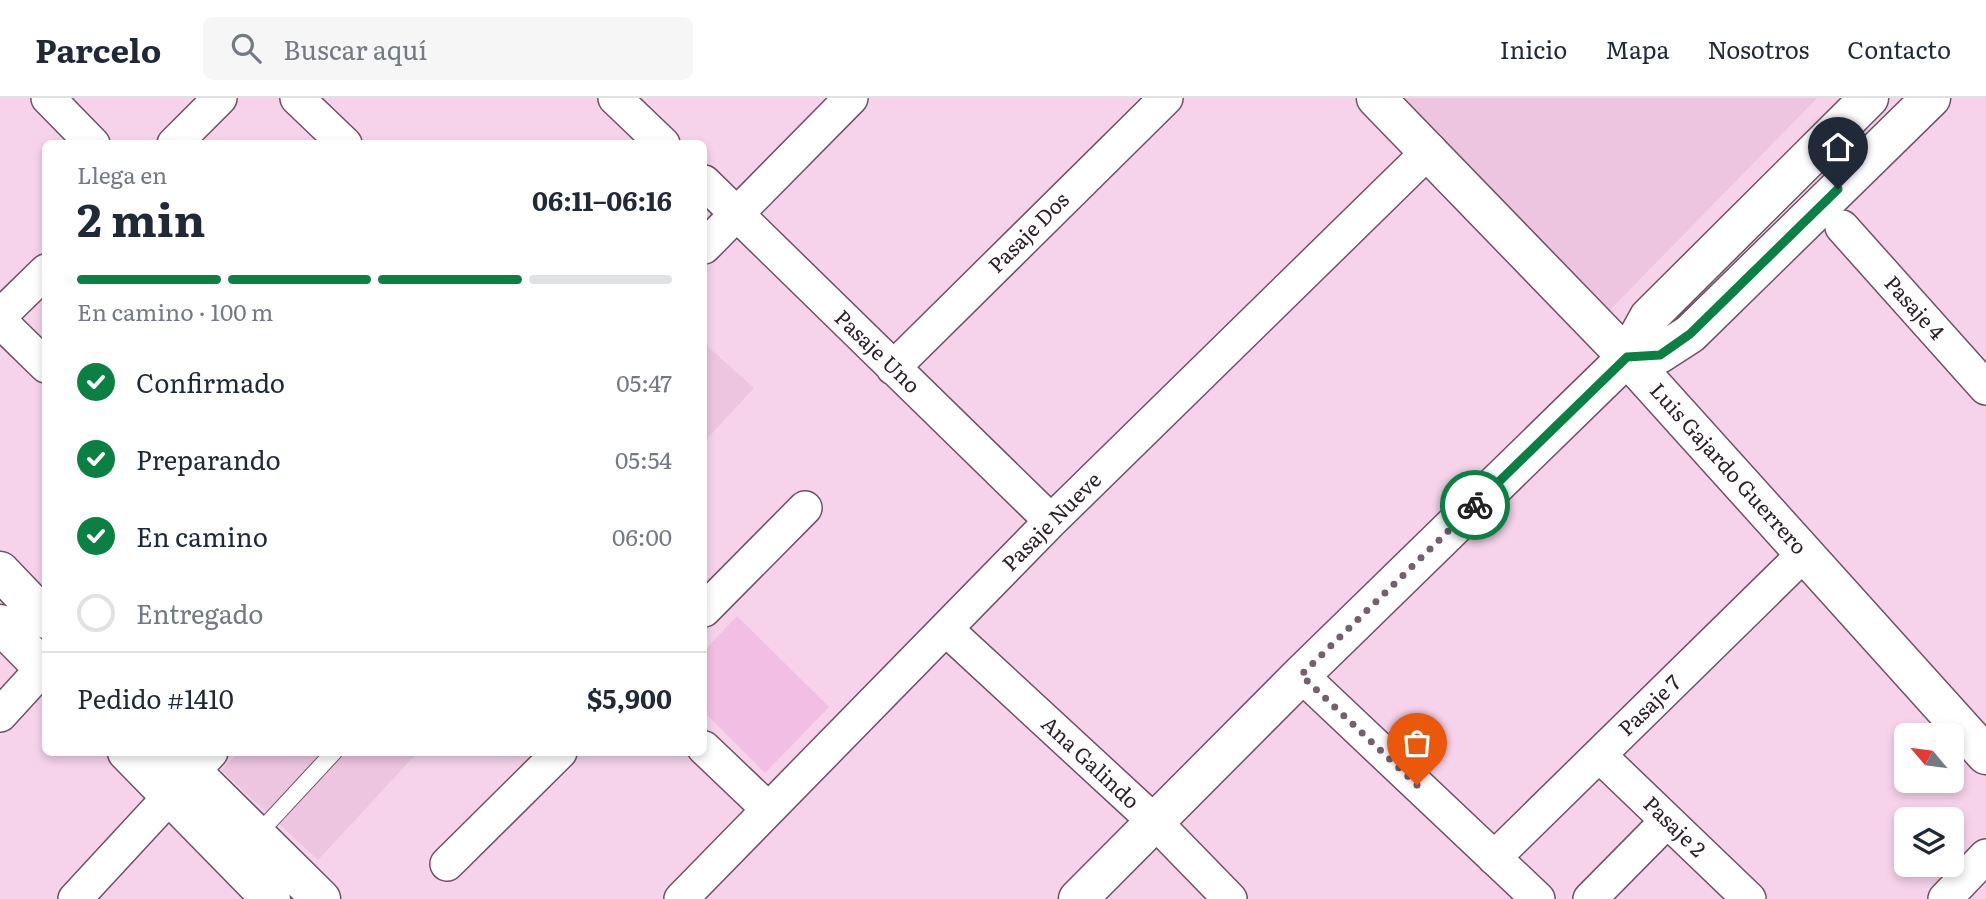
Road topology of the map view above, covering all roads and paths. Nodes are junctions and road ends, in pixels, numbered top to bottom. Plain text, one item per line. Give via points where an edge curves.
1 (48, 98) edge
2 (220, 98) edge
3 (297, 98) edge
4 (615, 98) edge
5 (851, 98) edge
6 (1166, 98) edge
7 (1376, 98) edge
8 (1869, 98) edge
9 (1931, 98) edge
10 (89, 140) edge
11 (178, 140) edge
12 (341, 140) edge
13 (659, 140) edge
14 (1430, 150) junction
15 (707, 185) edge
16 (737, 214) junction
17 (1842, 228) dead end
18 (707, 244) edge
19 (42, 275) edge
20 (0, 319) edge
21 (1627, 357) junction
22 (42, 362) edge
23 (893, 368) junction
24 (1986, 388) edge
25 (806, 508) dead end
26 (1051, 520) junction
27 (1805, 553) junction
28 (0, 571) edge
29 (707, 607) edge
30 (42, 615) edge
31 (0, 624) edge
32 (947, 630) junction
33 (42, 668) edge
34 (42, 672) edge
35 (1301, 675) junction
36 (0, 715) edge
37 (707, 751) edge
38 (1986, 754) edge
39 (1599, 755) junction
40 (141, 756) edge
41 (330, 756) edge
42 (556, 756) edge
43 (186, 769) edge
44 (768, 809) junction
45 (1667, 821) junction
46 (1156, 824) junction
47 (256, 836) junction
48 (1986, 856) edge
49 (1494, 858) junction
50 (447, 864) dead end
51 (75, 899) edge
52 (271, 899) edge
53 (321, 899) edge
54 (681, 899) edge
55 (1078, 899) edge
56 (1230, 899) edge
57 (1538, 899) edge
58 (1590, 899) edge
59 (1749, 899) edge
60 (1945, 899) edge

1 - 10 street
2 - 11 street
3 - 12 street
4 - 13 street
5 - 16 street
6 - 23 street, Pasaje Dos
7 - 14 street, Luis Gajardo Guerrero
8 - 21 street via 1649,317
9 - 21 street via 1690,334 1660,355
14 - 21 street, Luis Gajardo Guerrero
14 - 26 street, Pasaje Nueve
15 - 16 street, Pasaje Uno
16 - 18 street
16 - 23 street, Pasaje Uno
17 - 24 street, Pasaje 4
19 - 20 street
20 - 22 street
21 - 27 street, Luis Gajardo Guerrero
21 - 35 street
23 - 26 street, Pasaje Uno
25 - 29 street
26 - 32 street, Pasaje Nueve
27 - 38 street, Luis Gajardo Guerrero
27 - 39 street, Pasaje 7
28 - 30 street
31 - 33 street
32 - 44 street, Pasaje Nueve
32 - 46 street, Ana Galindo
34 - 36 street
35 - 46 street
35 - 49 street
37 - 44 street
39 - 45 street, Pasaje 2
39 - 49 street, Pasaje 7
40 - 43 street
41 - 47 lane
42 - 50 street
43 - 47 street
43 - 51 street
43 - 52 street
44 - 54 street, Pasaje Nueve
45 - 58 street
45 - 59 street, Pasaje 2
46 - 55 street
46 - 56 street, Ana Galindo
47 - 53 street
48 - 60 street
49 - 57 street

